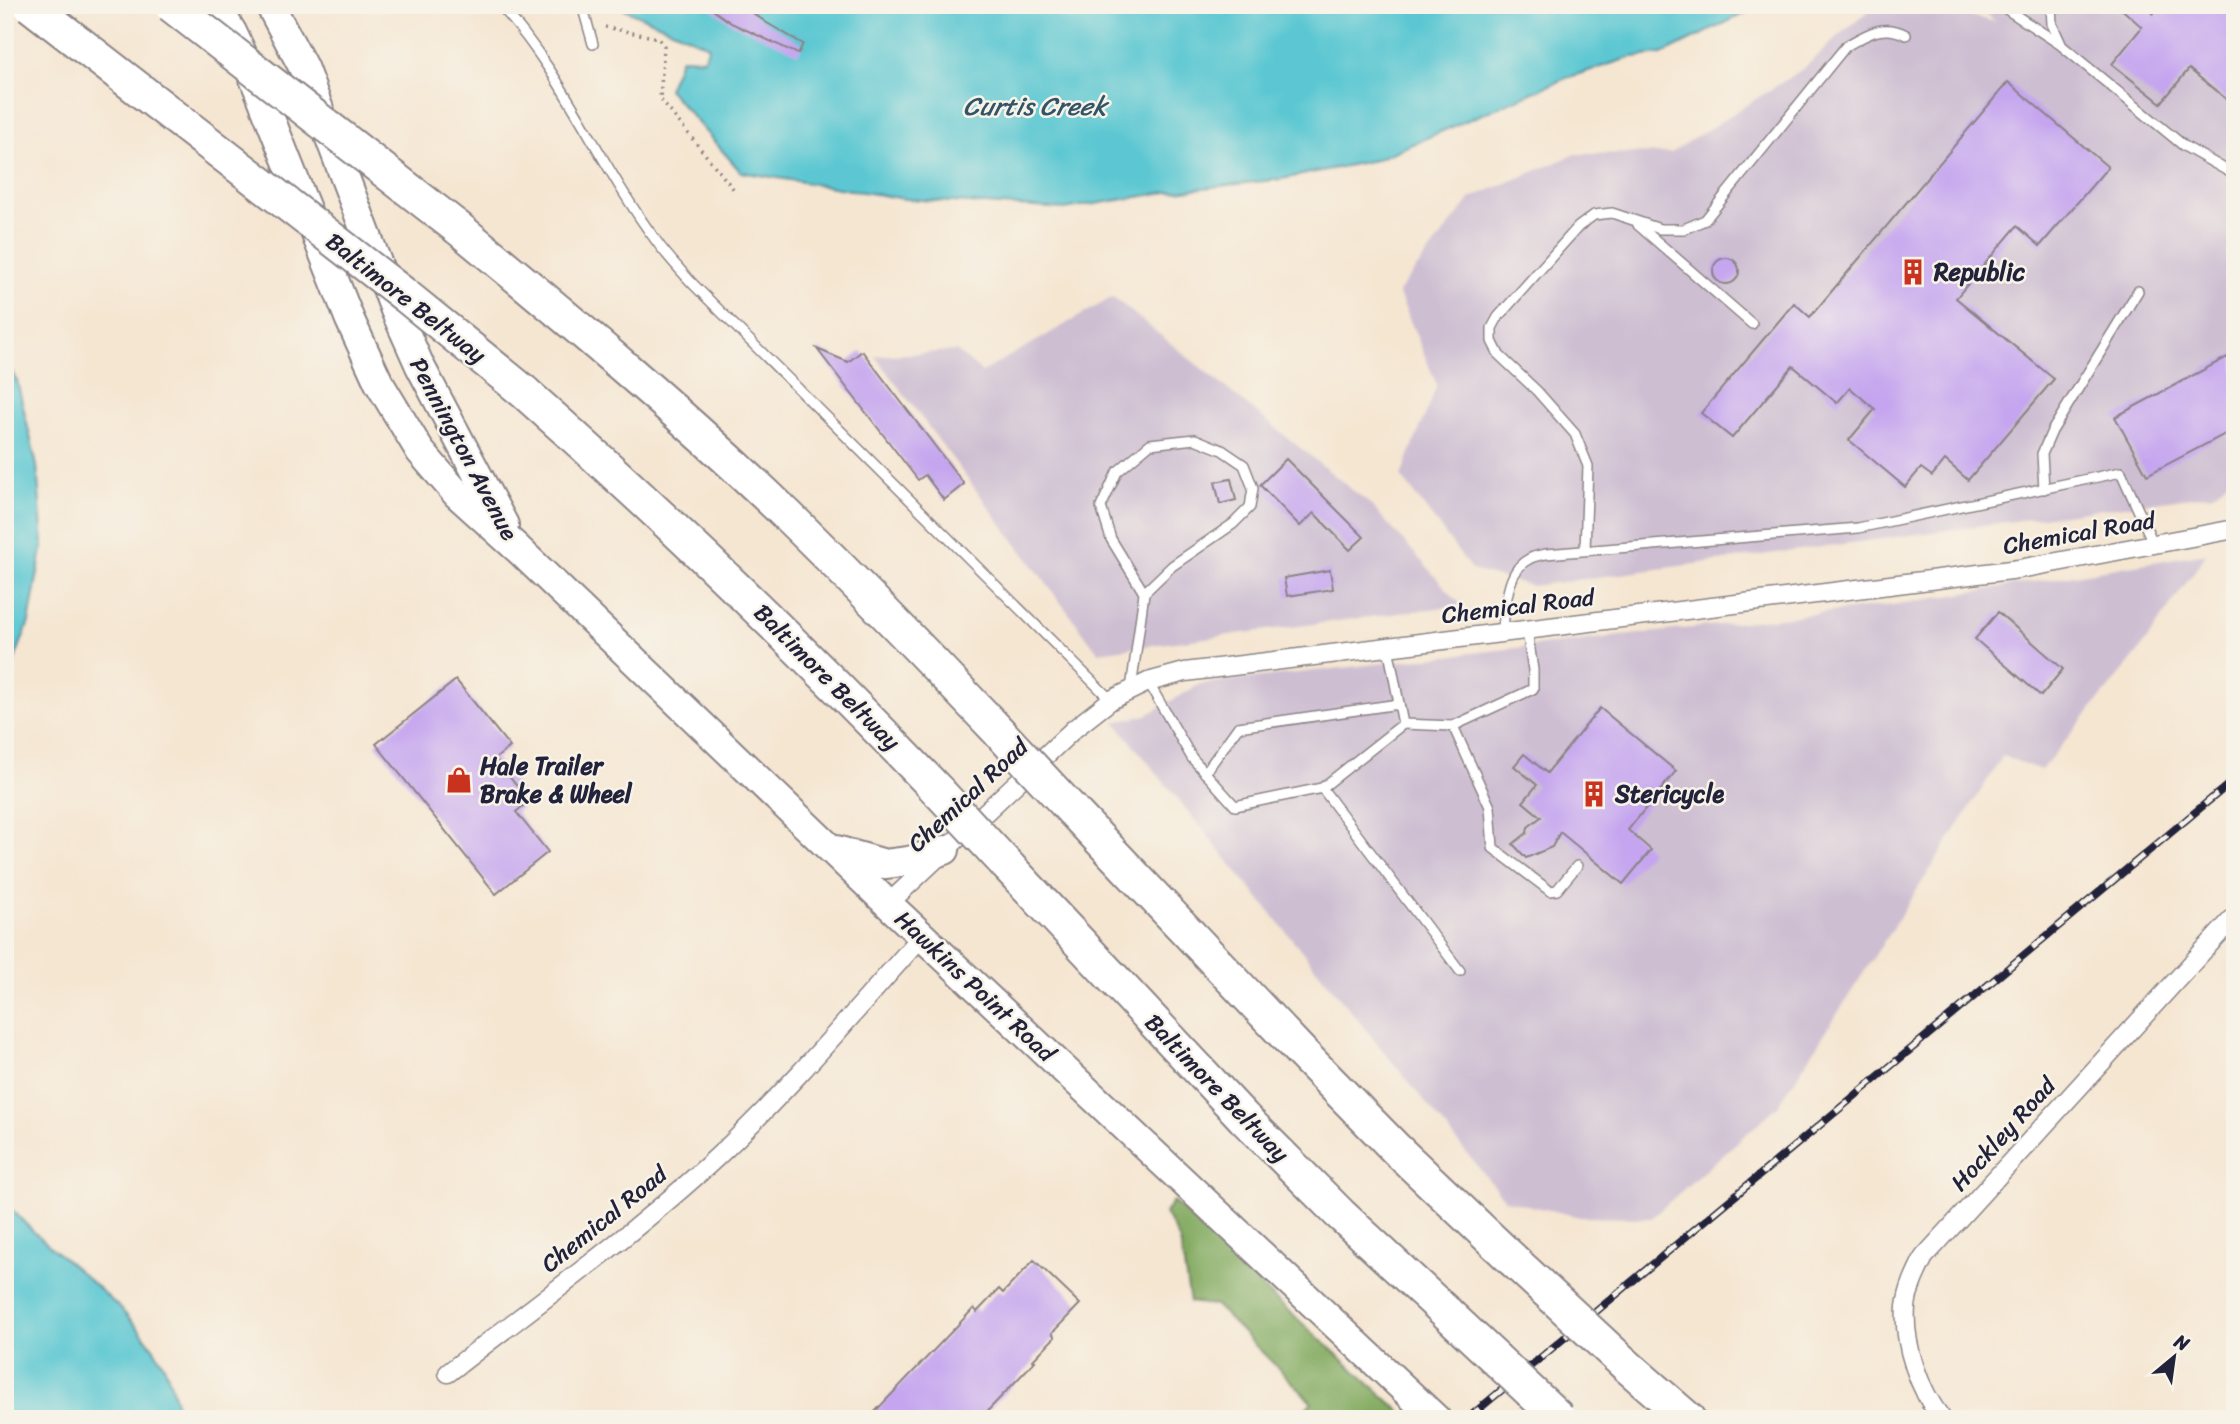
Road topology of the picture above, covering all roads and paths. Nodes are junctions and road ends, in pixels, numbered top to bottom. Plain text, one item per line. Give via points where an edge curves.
1 (30, 5) edge
2 (171, 5) edge
3 (215, 5) edge
4 (270, 5) edge
5 (500, 5) edge
6 (582, 5) edge
7 (2000, 5) edge
8 (2051, 5) edge
9 (605, 27) dead end
10 (1906, 35) dead end
11 (593, 44) dead end
12 (2062, 46) junction
13 (2235, 175) edge
14 (735, 191) dead end
15 (1634, 221) junction
16 (2138, 291) dead end
17 (1752, 324) dead end
18 (2044, 489) junction
19 (2235, 529) edge
20 (2155, 546) junction
21 (518, 549) junction
22 (1585, 550) junction
23 (1144, 593) junction
24 (1527, 630) junction
25 (1502, 633) junction
26 (1388, 647) junction
27 (1148, 682) junction
28 (1130, 691) junction
29 (1111, 700) junction
30 (1399, 704) junction
31 (1403, 724) junction
32 (1453, 726) junction
33 (1205, 773) junction
34 (1322, 789) junction
35 (831, 849) junction
36 (945, 850) junction
37 (1577, 866) dead end
38 (888, 904) junction
39 (2235, 916) edge
40 (922, 936) junction
41 (1460, 971) dead end
42 (1626, 1365) junction
43 (448, 1373) dead end
44 (1436, 1419) edge
45 (1560, 1419) edge
46 (1671, 1419) edge
47 (1688, 1419) edge
48 (1942, 1419) edge

1 - 45 highway, Baltimore Beltway, bridge via 406,296 610,468 839,687 1244,1118
2 - 42 highway, bridge via 573,323 784,513 899,626 1377,1130
3 - 21 main road, Pennington Avenue via 256,83 379,383 420,452 457,494
4 - 21 main road, Pennington Avenue via 303,66 420,366
5 - 29 lane via 582,119 657,243 692,283
6 - 11 lane
7 - 12 lane
8 - 12 lane via 2052,24
9 - 14 path via 658,38 664,46 660,99
10 - 15 lane via 1884,29 1846,46 1705,220 1684,229 1660,229
12 - 13 lane via 2184,146
15 - 17 lane
15 - 22 lane via 1612,213 1594,215 1578,227 1492,328 1499,355 1575,434 1588,466
16 - 18 lane via 2052,431 2042,454
18 - 20 lane via 2121,472
18 - 22 lane via 1857,528
19 - 20 street, Chemical Road
20 - 24 street, Chemical Road via 2019,569
21 - 35 main road, Hawkins Point Road
22 - 25 lane via 1528,559 1517,569
23 - 23 lane via 1250,507 1253,488 1244,465 1222,450 1195,439 1150,444 1117,472 1101,507 1111,539
23 - 28 lane
24 - 25 street, Chemical Road
24 - 32 lane via 1533,689
25 - 26 street, Chemical Road
26 - 27 street, Chemical Road via 1185,672
26 - 30 lane
27 - 28 street, Chemical Road
27 - 33 lane
28 - 29 street, Chemical Road
29 - 36 street, Chemical Road
30 - 31 lane
30 - 33 lane via 1238,727
31 - 32 lane
31 - 34 lane
32 - 37 lane via 1490,807 1493,848 1550,891 1557,890
33 - 34 lane via 1235,806
34 - 41 lane
35 - 36 main road via 885,864
35 - 38 main road, Hawkins Point Road
36 - 38 street, Chemical Road
38 - 40 main road, Hawkins Point Road
39 - 48 street, Hockley Road via 1924,1257 1912,1280 1906,1307 1907,1338 1932,1406
40 - 43 street, Chemical Road via 771,1104 716,1158
40 - 44 main road, Hawkins Point Road
42 - 46 lane
42 - 47 highway

